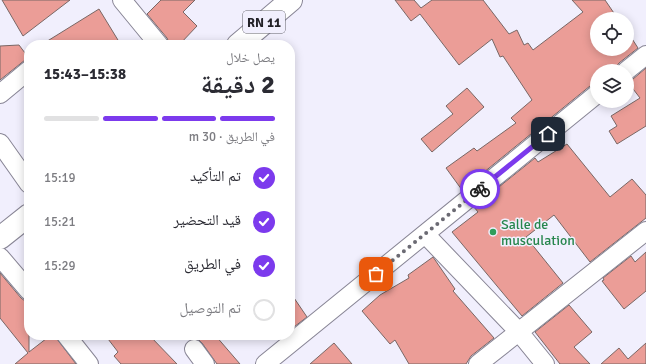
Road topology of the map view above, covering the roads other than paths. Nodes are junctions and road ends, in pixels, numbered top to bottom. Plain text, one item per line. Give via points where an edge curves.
1 (122, 0) edge
2 (290, 0) edge
3 (155, 40) edge
4 (244, 40) edge
5 (646, 55) edge
6 (634, 65) edge
7 (24, 74) edge
8 (0, 94) edge
9 (590, 100) edge
10 (2, 150) edge
11 (24, 178) edge
12 (24, 219) edge
13 (646, 231) edge
14 (425, 234) junction
15 (0, 238) edge
16 (0, 257) edge
17 (24, 285) edge
18 (519, 332) junction
19 (70, 340) edge
20 (295, 340) edge
21 (295, 340) edge
22 (194, 349) dead end
23 (89, 364) edge
24 (205, 364) edge
25 (265, 364) edge
26 (478, 364) edge
27 (545, 364) edge

1 - 3 street
2 - 4 main road, RN 11
5 - 6 street
7 - 8 street
9 - 14 street
10 - 11 street
12 - 15 main road
13 - 18 street
14 - 18 street
14 - 21 street
16 - 17 street
18 - 26 street
18 - 27 street
19 - 23 street
20 - 25 street
22 - 24 street

